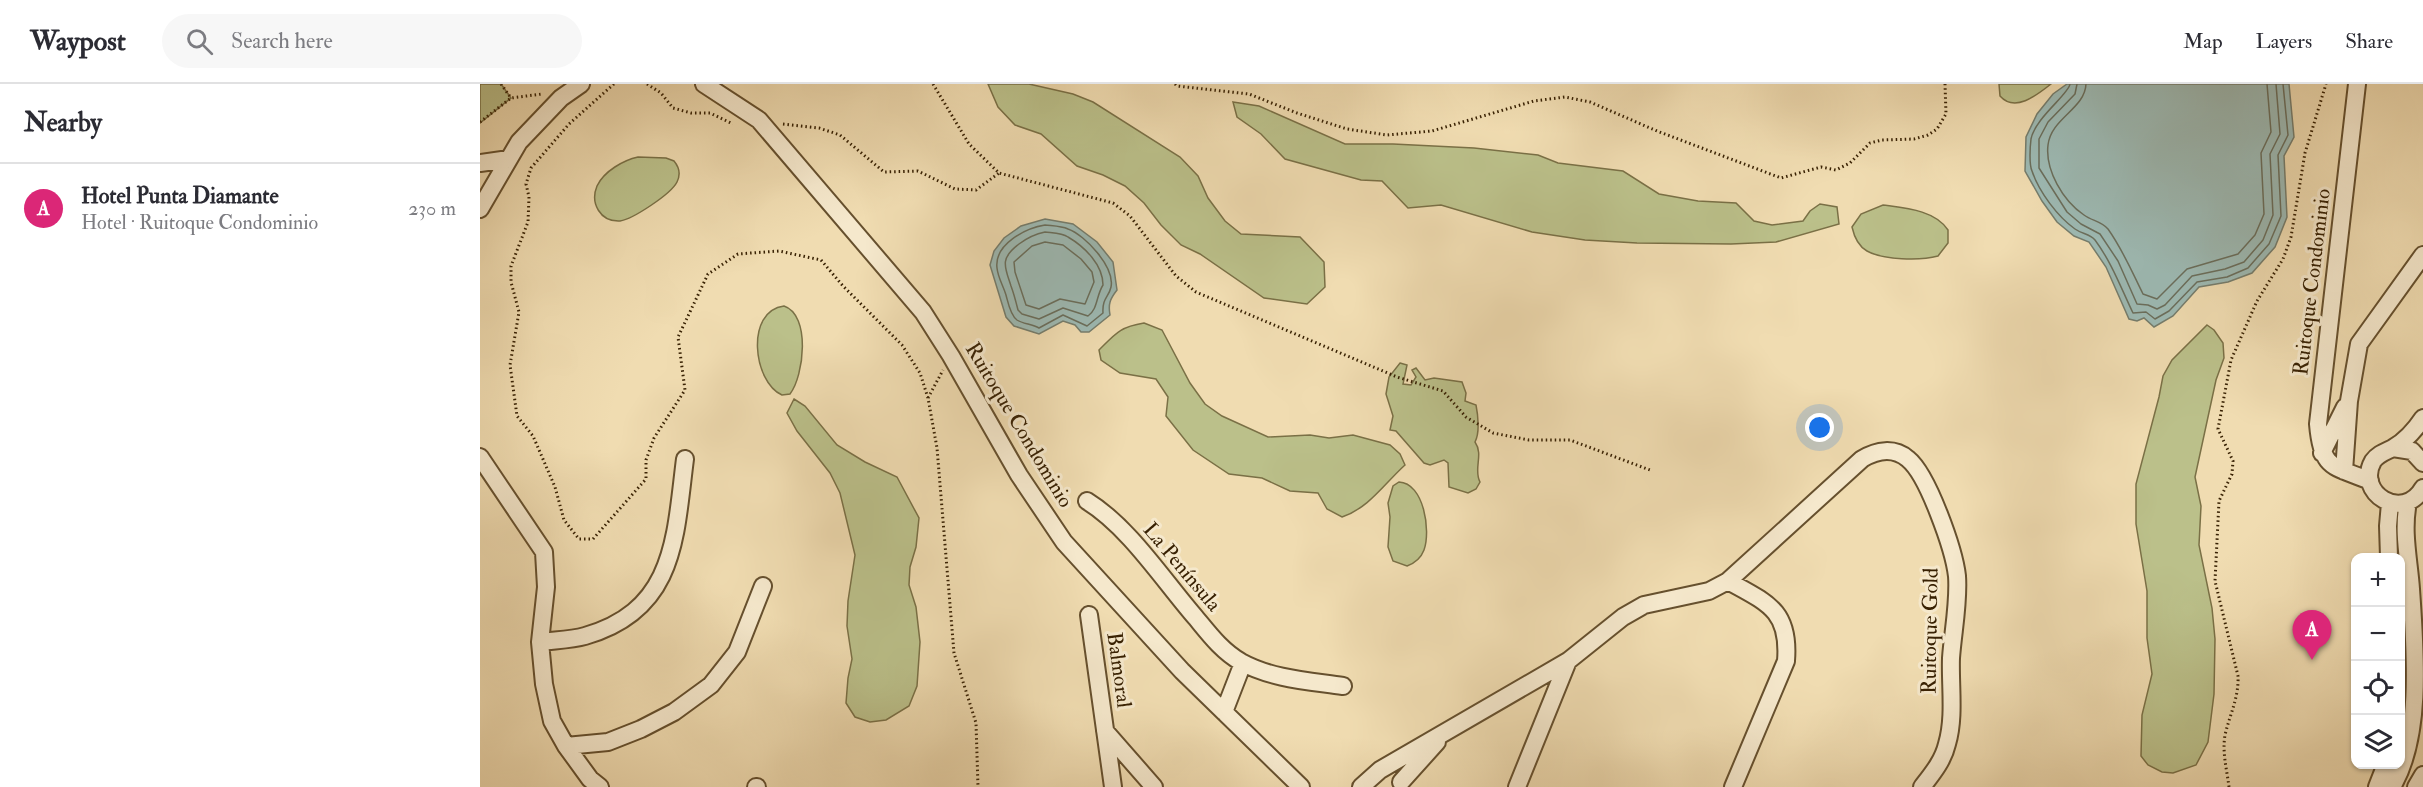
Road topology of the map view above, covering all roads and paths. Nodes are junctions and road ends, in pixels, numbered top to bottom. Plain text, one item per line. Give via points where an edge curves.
1 (501, 84) edge
2 (581, 84) edge
3 (614, 84) edge
4 (647, 84) edge
5 (704, 84) edge
6 (933, 84) edge
7 (1174, 84) edge
8 (1945, 84) edge
9 (2326, 84) edge
10 (2357, 84) edge
11 (511, 98) junction
12 (561, 98) junction
13 (480, 122) edge
14 (736, 125) dead end
15 (767, 128) junction
16 (509, 159) junction
17 (480, 163) edge
18 (999, 173) junction
19 (480, 209) edge
20 (2423, 255) edge
21 (951, 356) junction
22 (928, 398) junction
23 (2349, 401) junction
24 (2423, 418) edge
25 (2393, 448) junction
26 (2322, 453) junction
27 (480, 457) edge
28 (2422, 457) edge
29 (686, 459) dead end
30 (2374, 461) junction
31 (1650, 470) dead end
32 (2346, 471) junction
33 (2370, 481) junction
34 (2422, 490) edge
35 (1087, 501) dead end
36 (2408, 502) junction
37 (2390, 503) junction
38 (2389, 553) edge
39 (1728, 582) junction
40 (763, 586) dead end
41 (2417, 589) edge
42 (1089, 615) dead end
43 (540, 642) junction
44 (2418, 645) edge
45 (1568, 661) junction
46 (1243, 663) junction
47 (1343, 686) dead end
48 (2415, 693) junction
49 (1224, 712) junction
50 (2423, 713) edge
51 (1105, 731) junction
52 (1446, 732) junction
53 (566, 746) junction
54 (2384, 769) edge
55 (2423, 775) edge
56 (1401, 782) dead end
57 (600, 787) edge
58 (978, 787) edge
59 (1113, 787) edge
60 (1154, 787) edge
61 (1301, 787) edge
62 (1361, 787) edge
63 (1517, 787) edge
64 (1733, 787) edge
65 (1922, 787) edge
66 (2229, 787) edge
67 (2377, 787) edge
68 (2392, 787) edge
69 (2416, 787) edge

1 - 11 path
2 - 12 street
3 - 22 path via 569,124 531,168 526,184 528,222 511,266 519,312 510,365 517,416 533,436 564,520 579,539 593,539 646,479 646,460 654,438 685,390 678,337 708,274 738,254 778,251 820,260 902,345 920,373
4 - 14 path via 673,108 691,114 710,112
5 - 15 street, Ruitoque Condominio
6 - 18 path via 969,144
7 - 8 path via 1249,94 1347,129 1387,135 1432,131 1534,101 1564,97 1590,102 1781,178 1821,167 1836,170 1850,163 1870,143 1929,135 1946,114
9 - 66 path via 2305,153 2291,237 2231,360 2218,429 2233,461 2232,474 2219,501 2215,581 2238,676 2223,751
10 - 26 street, Ruitoque Condominio via 2318,424
11 - 12 path via 544,94
11 - 13 path
12 - 16 street via 519,142
15 - 18 path via 787,123 819,128 840,135 884,172 918,171 955,189 976,190
15 - 21 street, Ruitoque Condominio via 923,312
16 - 17 street
16 - 19 street
18 - 31 path via 1113,203 1130,216 1176,276 1196,292 1397,377 1443,391 1466,417 1493,433 1529,440 1570,440
20 - 23 street via 2359,344
21 - 22 path
21 - 49 street, Ruitoque Condominio via 1019,476 1064,542
22 - 58 path via 937,448 954,653 976,723
23 - 26 street
23 - 32 street
24 - 25 street
25 - 28 street
25 - 30 street
26 - 32 street via 2333,467
27 - 43 street via 544,552 546,587
29 - 43 street via 674,544 665,572 650,595 632,615 610,628 583,637
30 - 32 street
30 - 33 street
32 - 33 street
33 - 37 street via 2374,491
34 - 36 street
35 - 46 street, La Península via 1134,543 1223,651
36 - 37 street
36 - 41 street via 2404,528
37 - 38 street
39 - 45 street, Ruitoque Gold via 1709,591 1644,605
39 - 64 street via 1775,612 1785,627 1787,645 1786,662
39 - 65 street, Ruitoque Gold via 1862,459 1884,450 1896,452 1916,466 1943,522 1957,577 1948,744
40 - 53 street via 737,652 711,685 675,712 641,729 608,742
41 - 44 street
42 - 51 street, Balmoral
43 - 53 street via 552,721
44 - 48 street
45 - 52 street, Ruitoque Gold
45 - 63 street, Ruitoque Gold
46 - 47 street, La Península via 1282,678
46 - 49 street
48 - 50 street
48 - 68 street via 2414,732 2401,774
49 - 61 street, Ruitoque Condominio
51 - 59 street, Balmoral
51 - 60 street, Balmoral
52 - 56 street, Ruitoque Gold
52 - 62 street, Ruitoque Gold via 1380,770
53 - 57 street
54 - 67 street
55 - 69 street

